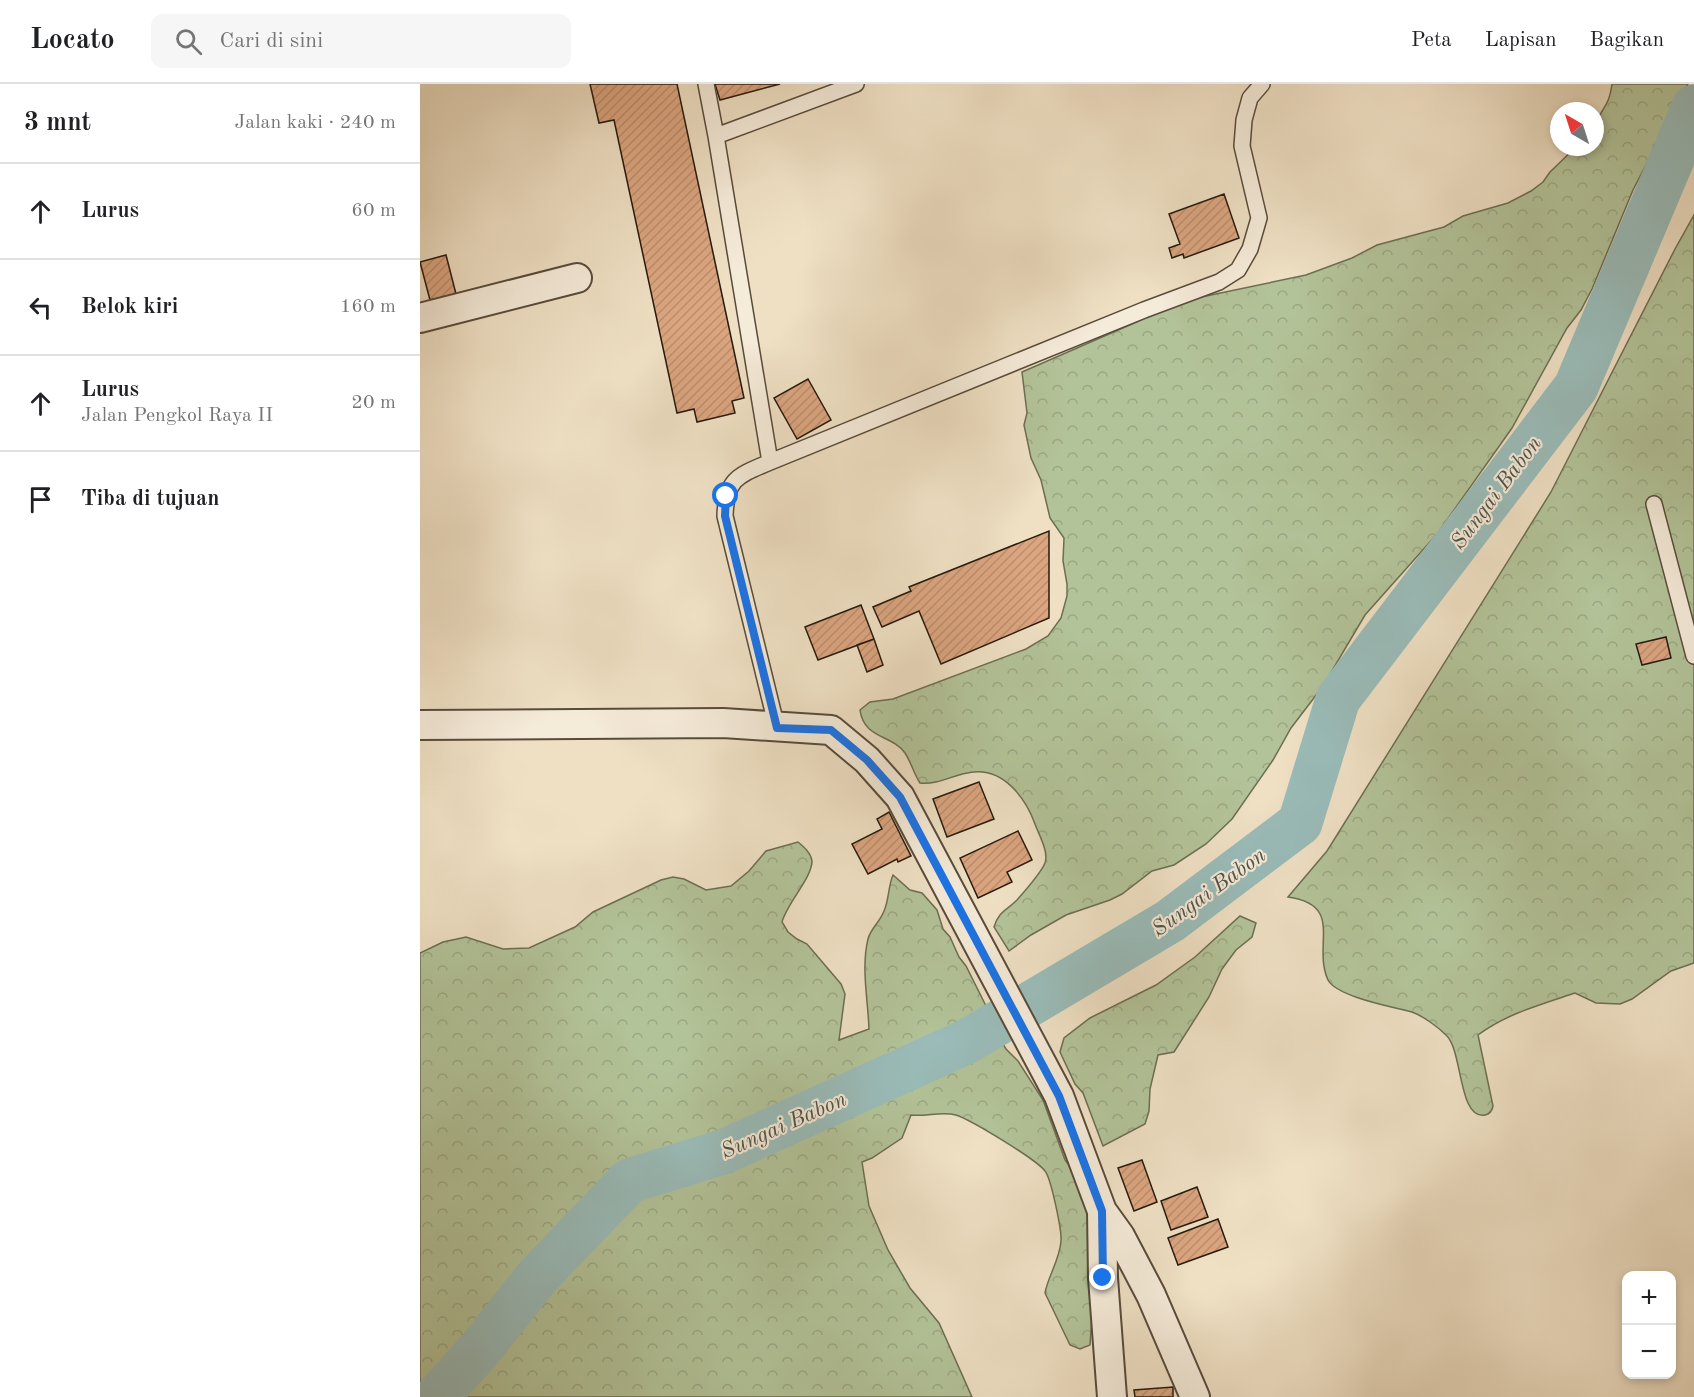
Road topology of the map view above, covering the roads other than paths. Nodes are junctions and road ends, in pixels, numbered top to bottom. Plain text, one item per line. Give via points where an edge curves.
1 (706, 84) edge
2 (856, 84) edge
3 (1262, 84) edge
4 (716, 136) junction
5 (577, 278) dead end
6 (420, 318) edge
7 (770, 462) junction
8 (1654, 504) dead end
9 (1694, 656) edge
10 (420, 725) edge
11 (777, 728) junction
12 (1102, 1211) junction
13 (1112, 1397) edge
14 (1196, 1397) edge

1 - 4 lane
2 - 4 lane
3 - 7 lane via 1250,98 1242,146 1259,218 1250,249 1238,270 1219,282
4 - 7 lane
5 - 6 street
7 - 11 lane via 745,472 735,481 726,496 725,516
8 - 9 lane
10 - 11 street via 723,723
11 - 12 street via 831,730 867,760 900,797 1059,1096
12 - 13 street
12 - 14 street via 1142,1276

